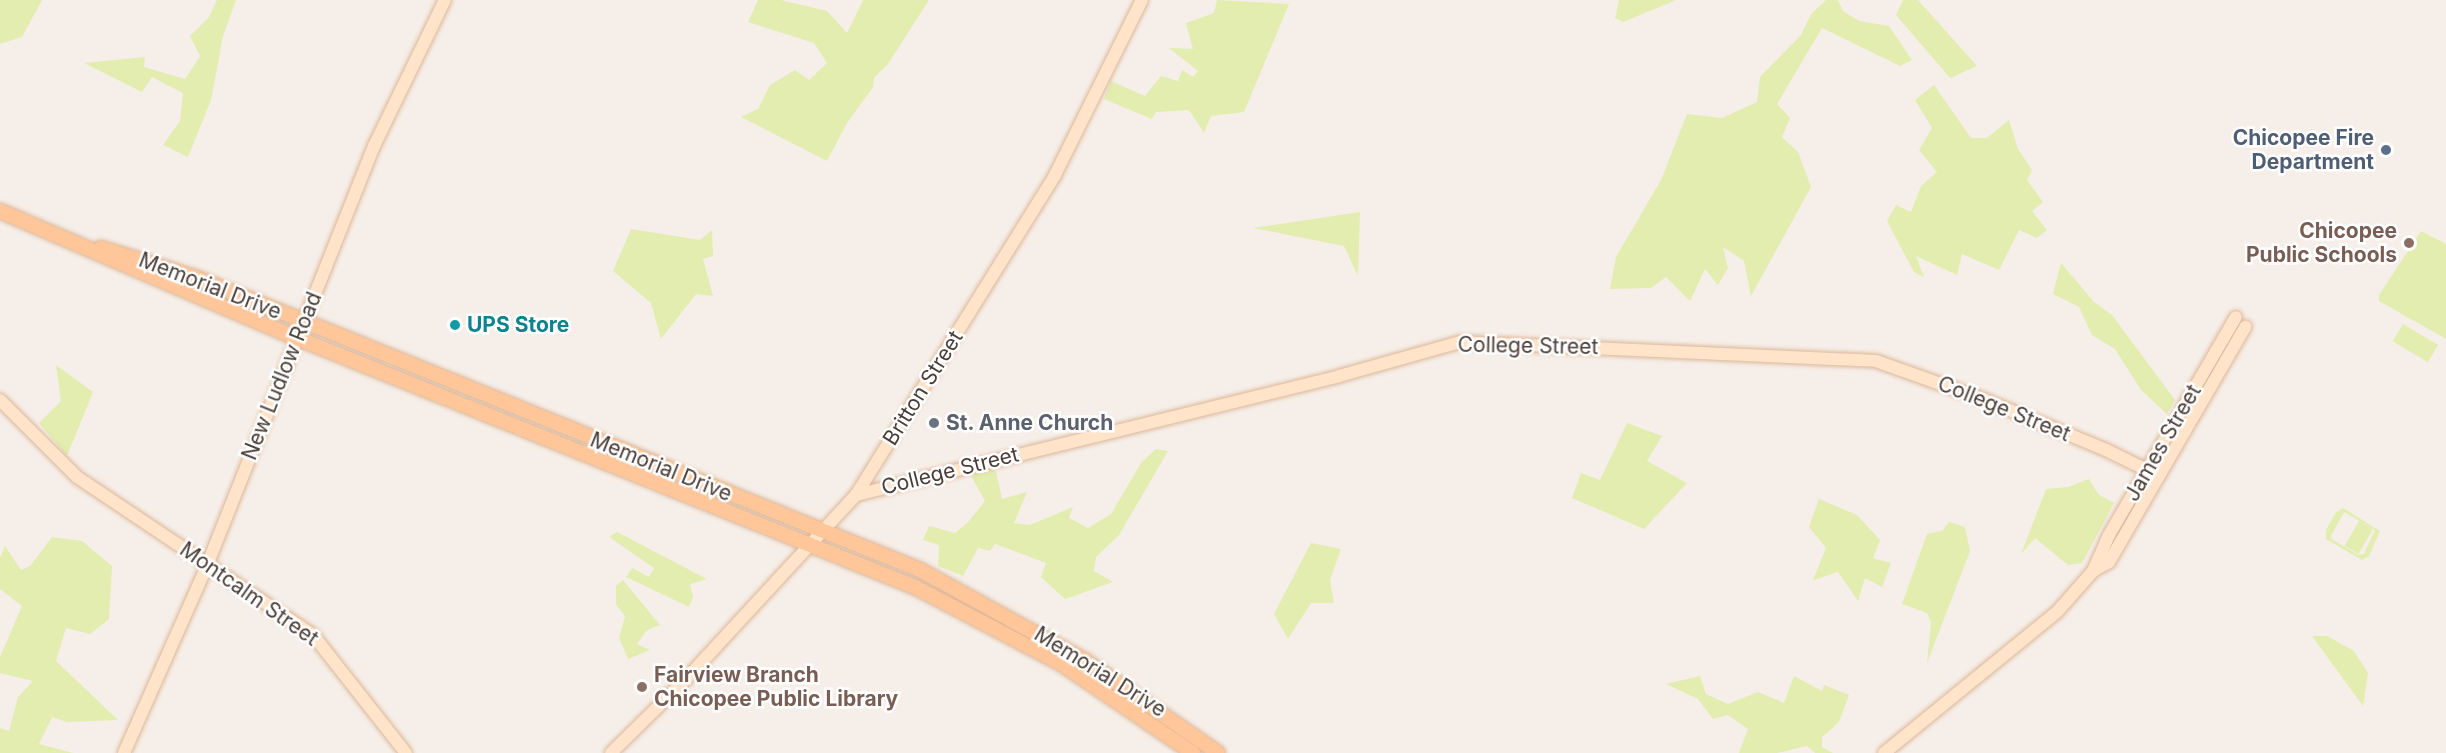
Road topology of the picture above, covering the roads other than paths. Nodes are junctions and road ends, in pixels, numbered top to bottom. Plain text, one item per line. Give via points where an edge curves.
1 (444, 0) edge
2 (1142, 0) edge
3 (0, 211) edge
4 (74, 243) junction
5 (2236, 317) dead end
6 (304, 323) junction
7 (2245, 327) dead end
8 (297, 338) junction
9 (0, 400) edge
10 (2147, 470) junction
11 (2159, 476) junction
12 (856, 495) junction
13 (823, 532) junction
14 (813, 544) junction
15 (208, 563) junction
16 (2094, 571) junction
17 (124, 753) edge
18 (406, 753) edge
19 (611, 753) edge
20 (1193, 753) edge
21 (1218, 753) edge
22 (1884, 753) edge

1 - 6 street, New Ludlow Road via 374,146
2 - 12 street, Britton Street via 1055,175
3 - 4 main road, Memorial Drive
4 - 6 main road, Memorial Drive via 153,262
4 - 8 main road, Memorial Drive
5 - 10 street, James Street
6 - 8 street, New Ludlow Road
6 - 13 main road, Memorial Drive
7 - 11 street, James Street
8 - 14 main road, Memorial Drive
8 - 15 street, New Ludlow Road
9 - 15 street, Montcalm Street via 63,465
10 - 11 street, College Street
10 - 12 street, College Street via 1973,395 1876,361 1460,342 1339,376
10 - 16 street, James Street via 2099,554
11 - 16 street, James Street via 2109,562
12 - 13 street, Britton Street
13 - 14 street, Britton Street
13 - 21 main road, Memorial Drive via 920,570 1029,627 1128,687
14 - 19 street, Britton Street
14 - 20 main road, Memorial Drive via 942,600 1032,646
15 - 17 street, New Ludlow Road
15 - 18 street, Montcalm Street via 322,644
16 - 22 street, James Street via 2057,612

